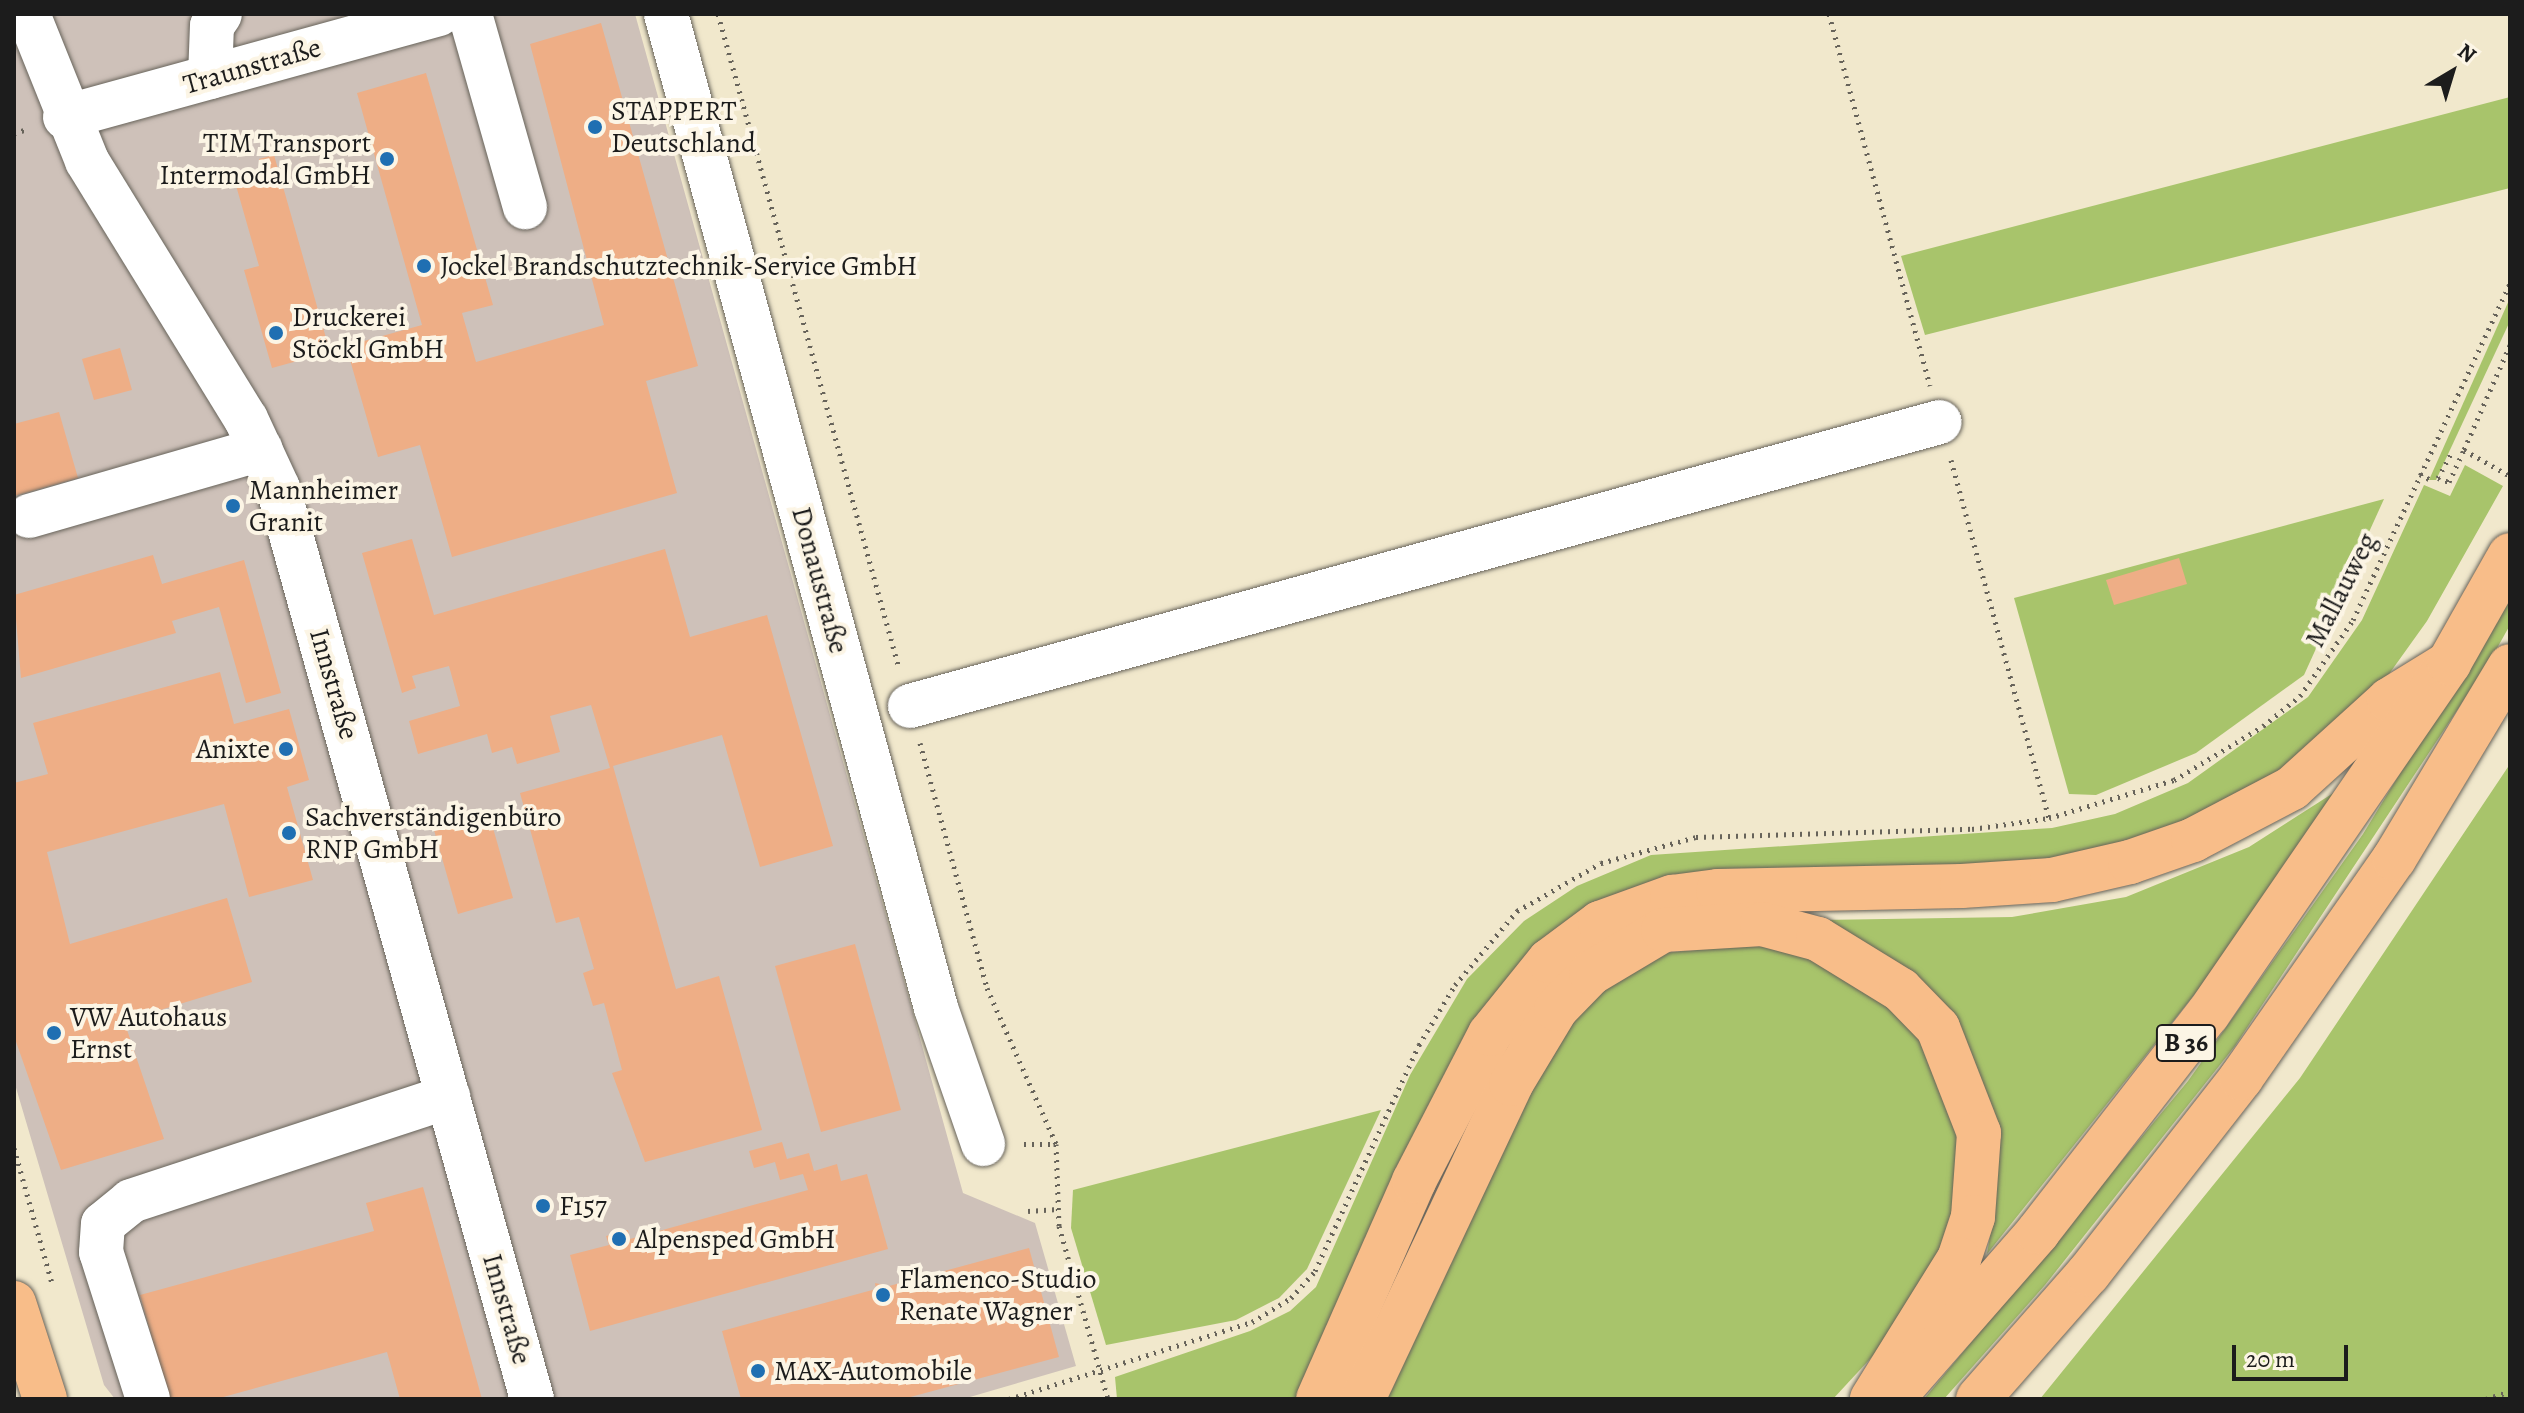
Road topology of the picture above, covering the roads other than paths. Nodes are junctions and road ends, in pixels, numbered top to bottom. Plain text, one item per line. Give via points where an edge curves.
1 (28, 14) edge
2 (220, 14) edge
3 (439, 14) edge
4 (470, 14) edge
5 (666, 14) edge
6 (210, 77) junction
7 (65, 117) junction
8 (525, 207) dead end
9 (1940, 422) dead end
10 (261, 449) junction
11 (29, 516) dead end
12 (2510, 555) edge
13 (2449, 663) junction
14 (2510, 666) edge
15 (910, 706) road end
16 (448, 1097) junction
17 (983, 1144) dead end
18 (35, 1301) edge
19 (45, 1399) edge
20 (148, 1399) edge
21 (532, 1399) edge
22 (1318, 1399) edge
23 (1363, 1399) edge
24 (1872, 1399) edge
25 (1892, 1399) edge
26 (1978, 1399) edge

1 - 7 street, Innstraße
2 - 6 street via 212,26
3 - 6 street, Traunstraße
4 - 8 street
5 - 17 street, Donaustraße via 936,1008
6 - 7 street, Traunstraße
7 - 10 street, Innstraße
9 - 15 street
10 - 11 street
10 - 16 street, Innstraße via 289,524
12 - 13 main road, B 36
13 - 22 main road via 2389,700 2292,788 2193,840 2130,862 2007,883 1718,891 1672,897 1600,923 1549,961 1490,1034 1414,1181
13 - 25 main road, B 36 via 2208,1014 2038,1232
14 - 26 main road, B 36 via 2394,859 2241,1078 2088,1274
16 - 20 street via 131,1201 103,1224 101,1252
16 - 21 street, Innstraße
18 - 19 main road
23 - 24 main road via 1497,1112 1556,1009 1591,973 1663,930 1733,924 1818,939 1857,958 1938,1028 1962,1075 1979,1133 1973,1217 1941,1293 1905,1337

